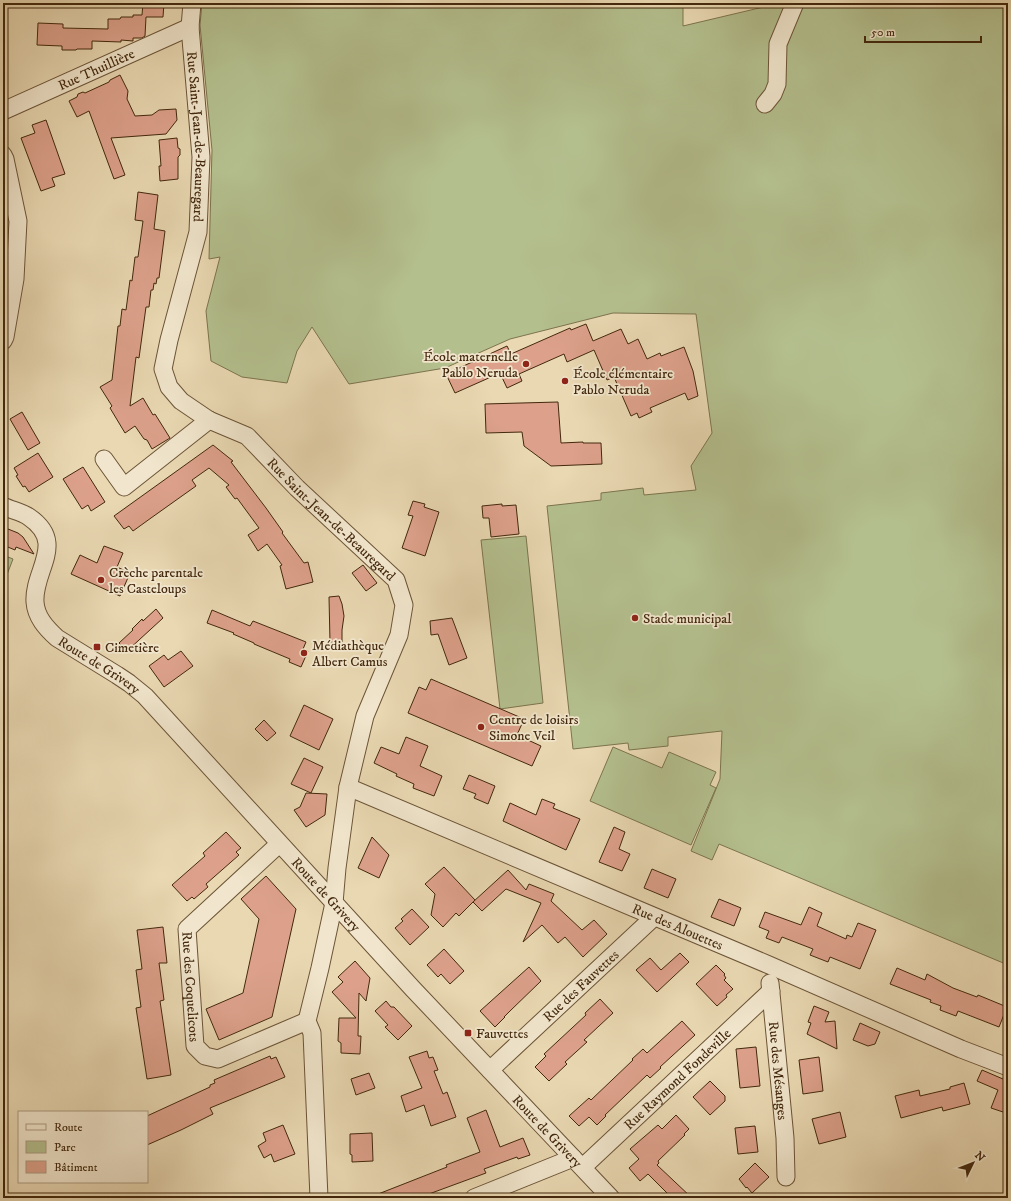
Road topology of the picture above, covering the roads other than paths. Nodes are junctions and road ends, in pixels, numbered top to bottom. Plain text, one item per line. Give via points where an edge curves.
1 (192, 3) edge
2 (795, 3) edge
3 (190, 27) junction
4 (765, 104) dead end
5 (3, 112) edge
6 (3, 155) edge
7 (3, 341) edge
8 (209, 420) junction
9 (104, 459) dead end
10 (3, 506) edge
11 (348, 787) junction
12 (280, 844) junction
13 (334, 903) junction
14 (654, 917) junction
15 (769, 965) junction
16 (771, 991) junction
17 (307, 1021) junction
18 (1008, 1067) edge
19 (490, 1070) junction
20 (578, 1163) junction
21 (786, 1177) dead end
22 (319, 1198) edge
23 (474, 1198) edge
24 (611, 1198) edge

1 - 3 street, Rue Saint-Jean-de-Beauregard
2 - 4 street via 778,44 777,84
3 - 5 street, Rue Thuillière
3 - 8 street, Rue Saint-Jean-de-Beauregard via 201,157 198,232 163,369 169,387 181,401
6 - 7 street via 18,221 15,279
8 - 9 street via 124,487
8 - 11 street, Rue Saint-Jean-de-Beauregard via 247,436 296,488 396,580 404,605 398,635 365,716
10 - 12 street, Route de Grivery via 28,516 39,525 46,539 47,556 37,586 35,602 39,616 47,629 138,690
11 - 13 street, Rue Saint-Jean-de-Beauregard
11 - 14 street, Rue des Alouettes
12 - 13 street, Route de Grivery
12 - 17 street, Rue des Coquelicots via 187,929 195,1046 205,1056 218,1059
13 - 17 street, Rue Saint-Jean-de-Beauregard
13 - 19 street, Route de Grivery
14 - 15 street, Rue des Alouettes
14 - 19 street, Rue des Fauvettes
15 - 16 street, Rue des Mésanges
15 - 18 street, Rue des Alouettes
16 - 20 street, Rue Raymond Fondeville
16 - 21 street, Rue des Mésanges via 785,1138
17 - 22 street, Rue Saint-Jean-de-Beauregard via 312,1033
19 - 20 street, Route de Grivery
20 - 23 street
20 - 24 street, Route de Grivery

